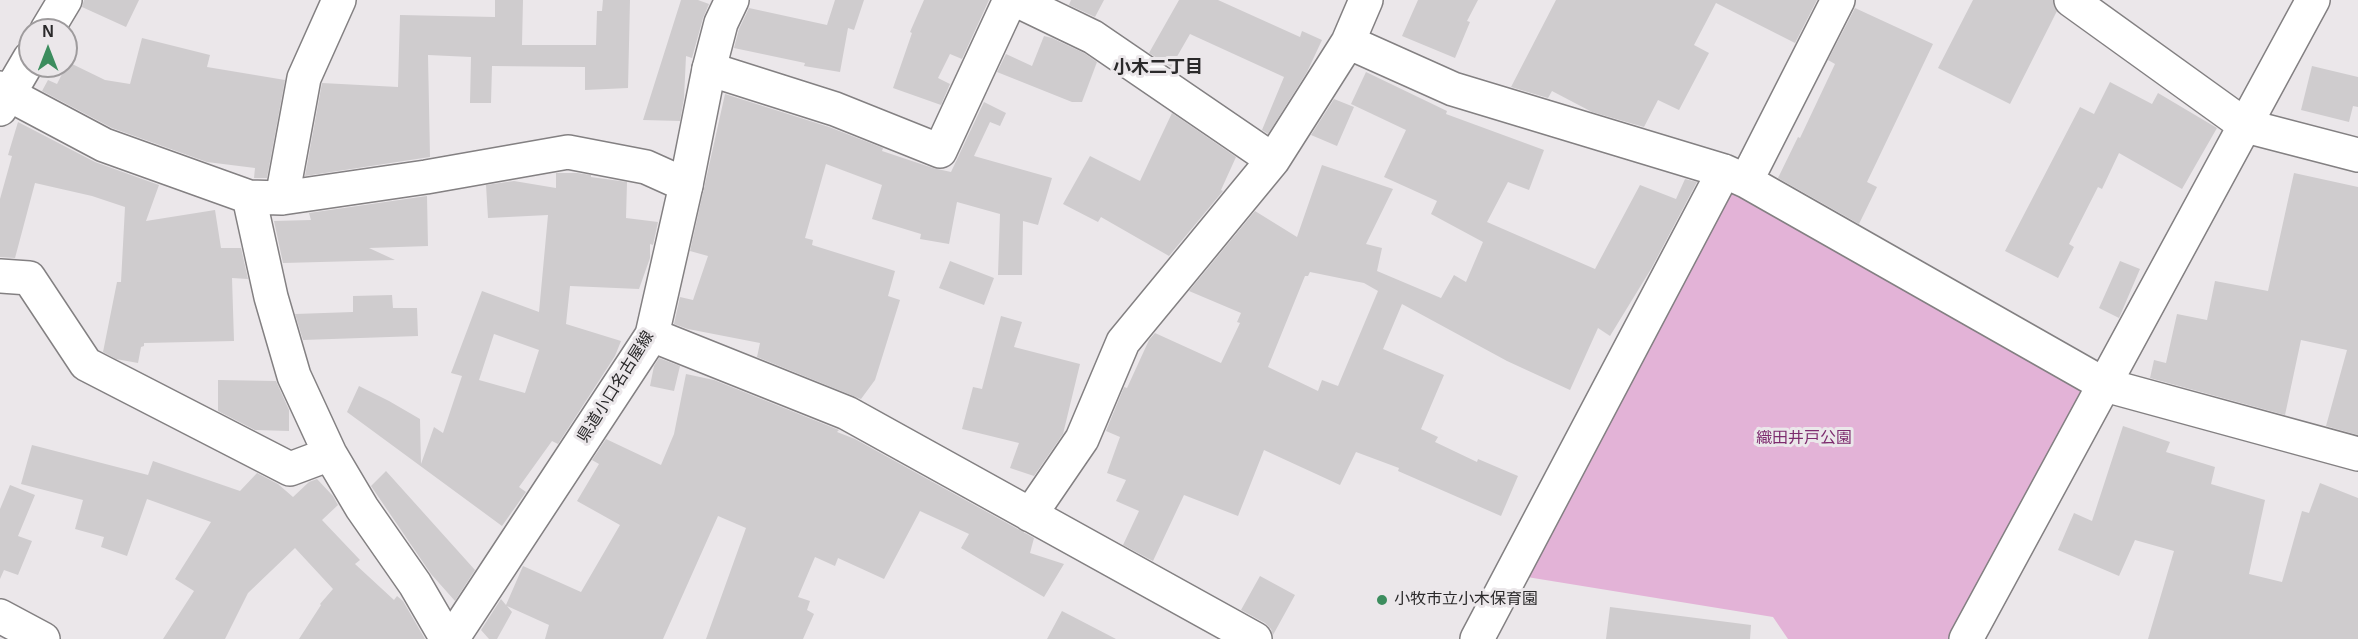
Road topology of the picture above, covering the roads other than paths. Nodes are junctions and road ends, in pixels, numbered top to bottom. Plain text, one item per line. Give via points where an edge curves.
1 (339, 0) edge
2 (732, 0) edge
3 (1010, 0) edge
4 (1016, 0) edge
5 (1366, 0) edge
6 (1838, 0) edge
7 (2071, 0) edge
8 (2313, 0) edge
9 (63, 1) edge
10 (1059, 9) edge
11 (53, 18) edge
12 (1348, 42) junction
13 (709, 69) junction
14 (18, 75) edge
15 (3, 97) edge
16 (2246, 126) junction
17 (2358, 155) edge
18 (1273, 160) junction
19 (1735, 176) junction
20 (686, 185) junction
21 (249, 197) junction
22 (282, 198) junction
23 (0, 276) edge
24 (652, 335) junction
25 (2105, 385) junction
26 (330, 454) junction
27 (2358, 454) edge
28 (1030, 515) junction
29 (0, 616) edge
30 (43, 639) edge
31 (447, 639) edge
32 (452, 639) edge
33 (1255, 639) edge
34 (1477, 639) edge
35 (1966, 639) edge

1 - 22 street via 304,78
2 - 13 street, 県道小口名古屋線 via 721,23
3 - 13 street via 940,151 835,109
4 - 10 street
5 - 12 street
6 - 19 street
7 - 16 street
8 - 16 street
9 - 11 street
10 - 18 street via 1093,37
12 - 18 street
12 - 19 street via 1453,89
13 - 20 street, 県道小口名古屋線
14 - 15 street
15 - 21 street via 104,145
16 - 17 street
16 - 25 street
18 - 28 street via 1123,342 1082,439
19 - 25 street
19 - 34 street
20 - 22 street via 646,167 568,152
20 - 24 street, 県道小口名古屋線
21 - 22 street
21 - 26 street via 294,376
23 - 26 street via 28,278 86,364 290,469
24 - 28 street via 847,413
24 - 32 street, 県道小口名古屋線
25 - 27 street
25 - 35 street
26 - 31 street
28 - 33 street
29 - 30 street

